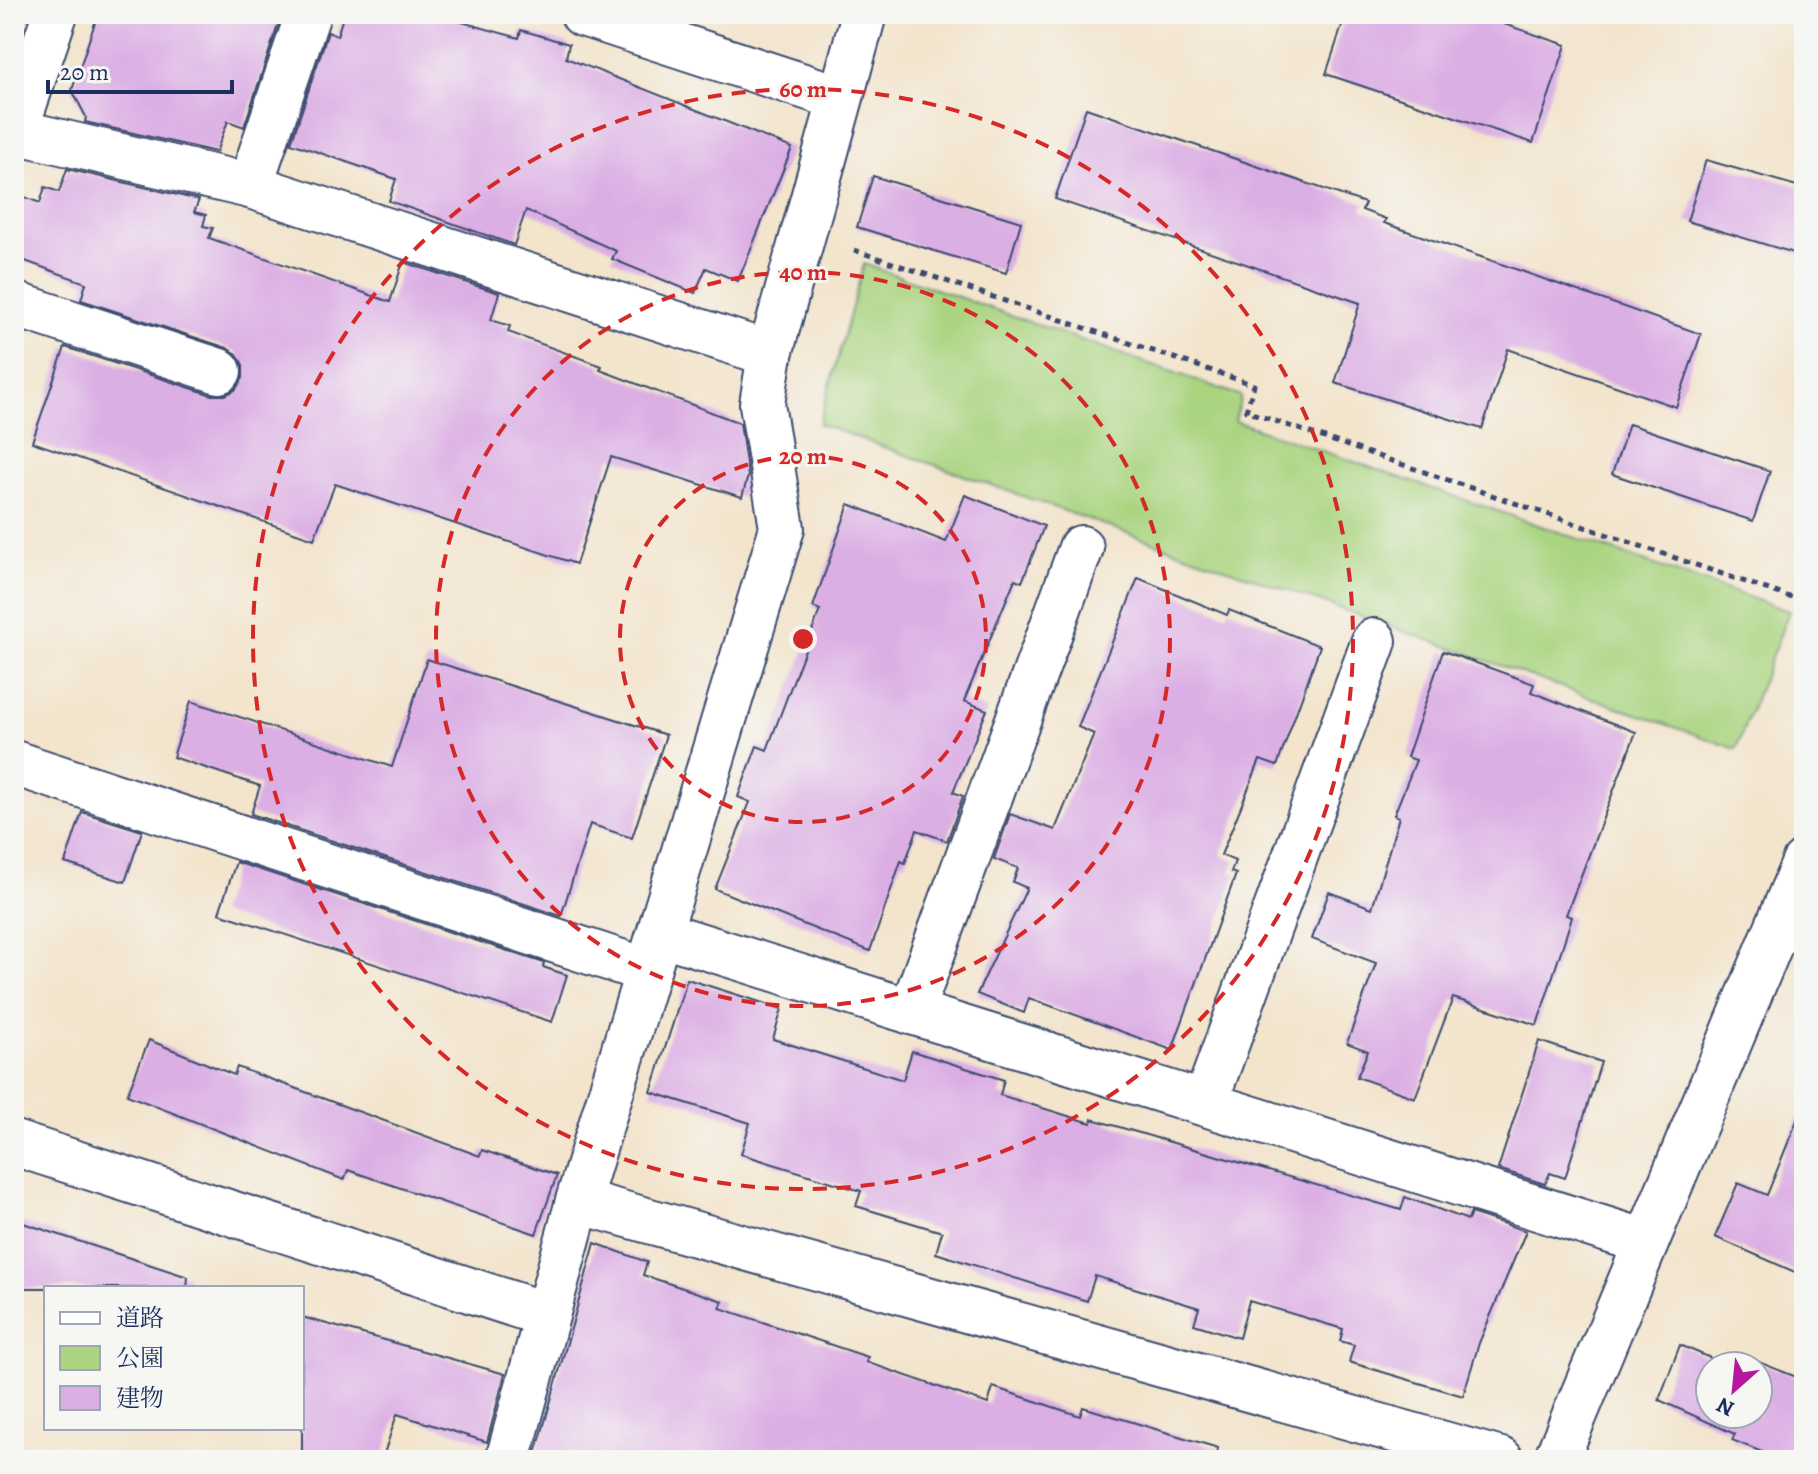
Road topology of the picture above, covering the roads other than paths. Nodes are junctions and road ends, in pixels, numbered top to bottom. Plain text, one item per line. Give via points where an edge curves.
1 (55, 14) edge
2 (308, 14) edge
3 (583, 14) edge
4 (864, 14) edge
5 (840, 98) junction
6 (14, 132) edge
7 (250, 186) junction
8 (14, 304) edge
9 (770, 354) junction
10 (219, 371) dead end
11 (1081, 548) dead end
12 (1374, 641) dead end
13 (14, 763) edge
14 (1804, 863) edge
15 (654, 952) junction
16 (911, 1012) junction
17 (1205, 1103) junction
18 (14, 1143) edge
19 (578, 1201) junction
20 (1646, 1242) junction
21 (547, 1315) junction
22 (508, 1460) edge
23 (1501, 1460) edge
24 (1556, 1460) edge

1 - 6 street
2 - 7 street
3 - 5 street
4 - 5 street
5 - 9 street
6 - 7 street
7 - 9 street
8 - 10 street
9 - 15 street via 762,404 782,528
11 - 16 street
12 - 17 street
13 - 15 street
14 - 20 street
15 - 16 street
15 - 19 street
16 - 17 street
17 - 20 street
18 - 21 street
19 - 21 street
19 - 23 street
20 - 24 street
21 - 22 street

